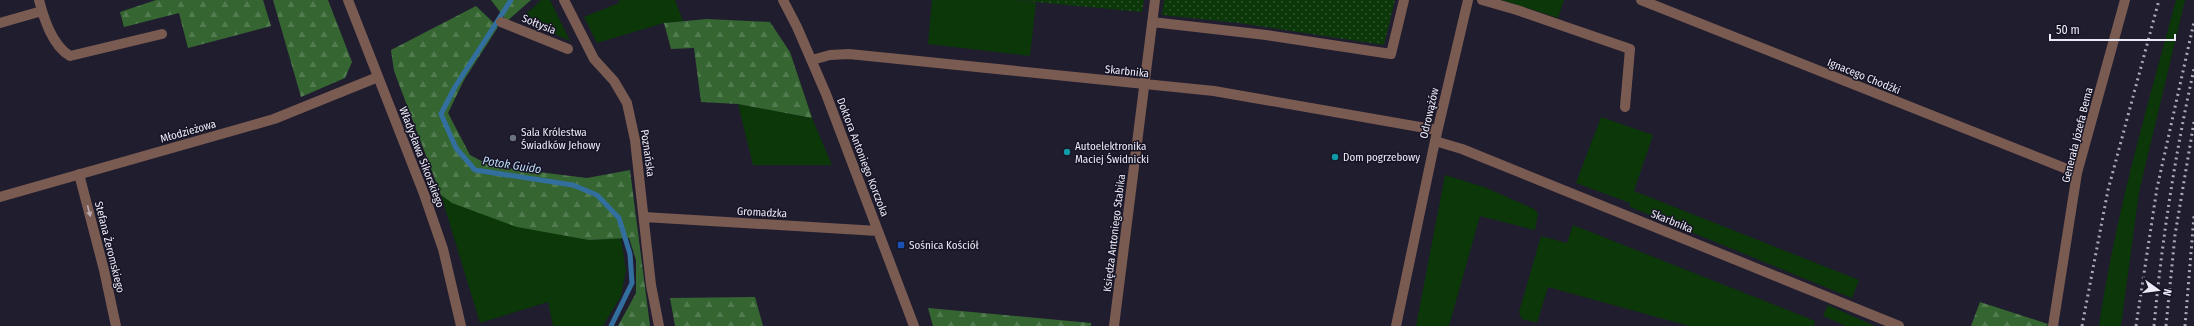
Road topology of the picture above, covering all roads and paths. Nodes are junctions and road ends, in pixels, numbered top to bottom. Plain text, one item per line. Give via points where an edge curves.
1 (39, 0) edge
2 (348, 0) edge
3 (564, 0) edge
4 (782, 0) edge
5 (1155, 0) edge
6 (1404, 0) edge
7 (1468, 0) edge
8 (1482, 0) edge
9 (1641, 0) edge
10 (2125, 0) edge
11 (42, 11) junction
12 (501, 22) dead end
13 (1152, 22) junction
14 (0, 23) edge
15 (162, 34) dead end
16 (568, 48) dead end
17 (812, 60) junction
18 (378, 77) junction
19 (1145, 85) junction
20 (1625, 107) dead end
21 (1437, 130) junction
22 (1435, 141) junction
23 (79, 174) junction
24 (2077, 174) junction
25 (0, 197) edge
26 (644, 217) junction
27 (878, 231) junction
28 (116, 326) edge
29 (461, 326) edge
30 (659, 326) edge
31 (914, 326) edge
32 (1114, 326) edge
33 (1396, 326) edge
34 (1899, 326) edge
35 (2053, 326) edge

1 - 11 street
2 - 18 street, Władysława Sikorskiego
3 - 26 street, Poznańska via 594,60 614,81 627,103 635,140
4 - 17 street, Doktora Antoniego Korczoka
5 - 13 street, Księdza Antoniego Stabika
6 - 13 street via 1391,54 1266,35
7 - 21 street, Odrowążów
8 - 20 street via 1630,48
9 - 24 street, Ignacego Chodźki
10 - 24 street, Generała Józefa Bema
11 - 14 street
11 - 15 street via 45,22 62,51 70,56
12 - 16 street, Sołtysia
13 - 19 street, Księdza Antoniego Stabika
17 - 19 street, Skarbnika via 830,55 849,54
17 - 27 street, Doktora Antoniego Korczoka
18 - 23 street, Młodzieżowa via 274,119
18 - 29 street, Władysława Sikorskiego via 443,249
19 - 21 street, Skarbnika via 1222,93
19 - 32 street, Księdza Antoniego Stabika
21 - 22 street, Odrowążów
22 - 33 street, Odrowążów
22 - 34 street, Skarbnika via 1462,149
23 - 25 street, Młodzieżowa
23 -> 28 street, Stefana Żeromskiego
24 - 35 street, Generała Józefa Bema
26 - 27 street, Gromadzka
26 - 30 street, Poznańska via 650,285
27 - 31 street, Doktora Antoniego Korczoka

